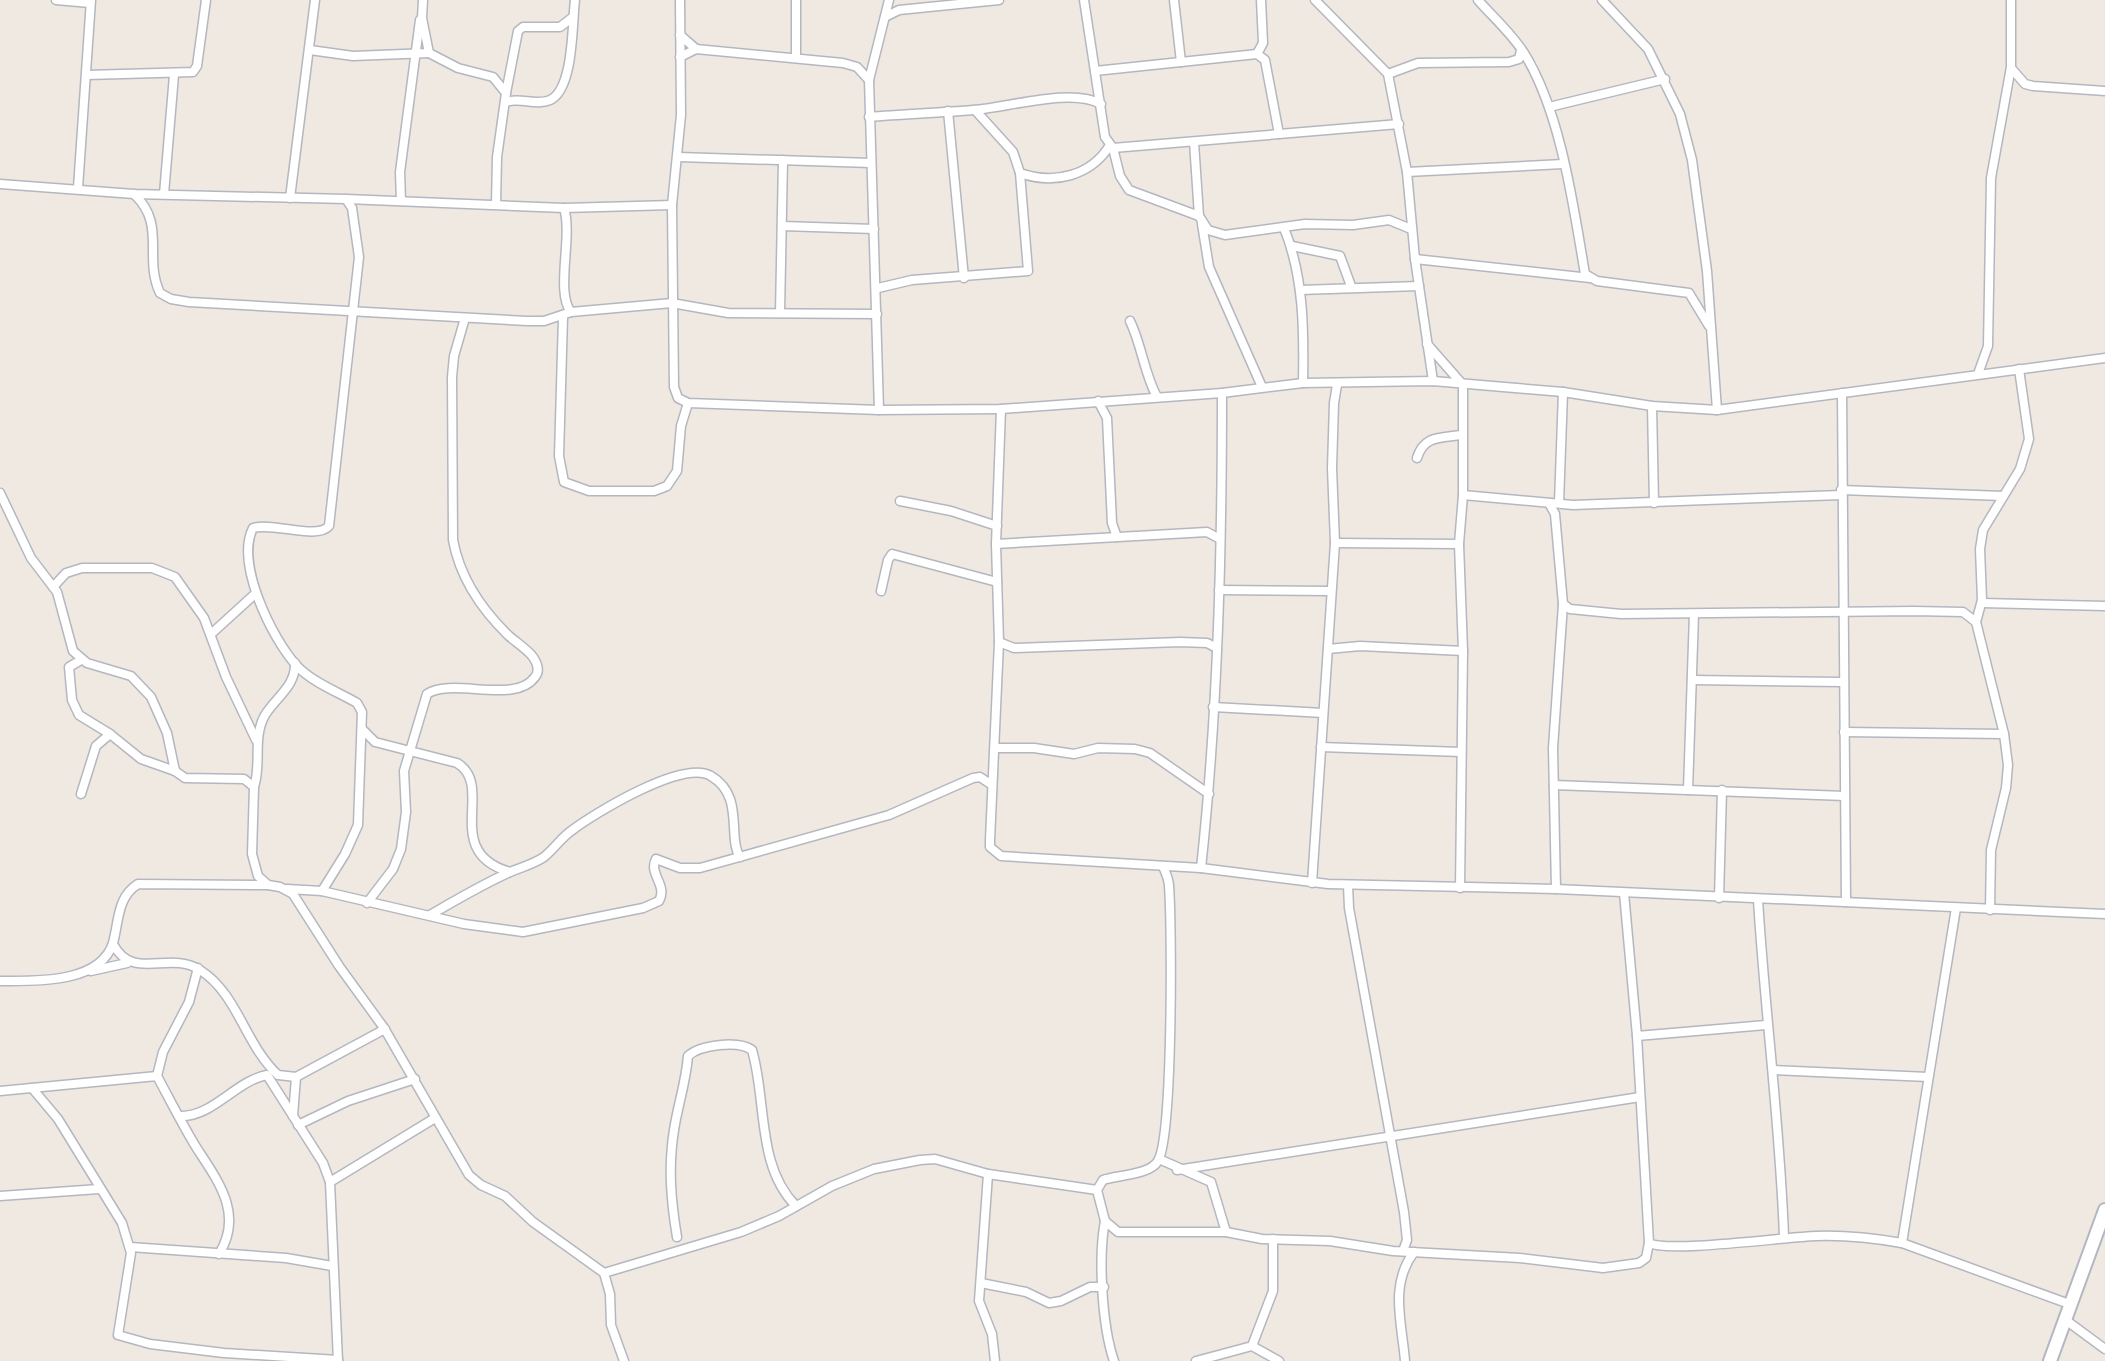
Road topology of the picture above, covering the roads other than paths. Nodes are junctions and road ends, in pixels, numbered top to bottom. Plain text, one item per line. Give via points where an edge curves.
1 (56, 0) edge
2 (206, 0) edge
3 (315, 0) edge
4 (423, 0) edge
5 (575, 0) edge
6 (680, 0) edge
7 (796, 0) edge
8 (890, 0) edge
9 (999, 0) edge
10 (1084, 0) edge
11 (1174, 0) edge
12 (1261, 0) edge
13 (1315, 0) edge
14 (1478, 0) edge
15 (1602, 0) edge
16 (2011, 0) edge
17 (90, 1) edge
18 (899, 10) junction
19 (422, 11) junction
20 (573, 17) junction
21 (885, 17) junction
22 (680, 35) junction
23 (1521, 49) junction
24 (310, 50) junction
25 (696, 50) junction
26 (416, 53) junction
27 (429, 53) junction
28 (1257, 54) junction
29 (680, 57) junction
30 (796, 58) junction
31 (1181, 62) junction
32 (2011, 67) junction
33 (1095, 71) junction
34 (1388, 74) junction
35 (87, 75) junction
36 (174, 75) junction
37 (1665, 79) junction
38 (869, 80) junction
39 (2105, 91) edge
40 (506, 98) junction
41 (1101, 104) junction
42 (1549, 107) junction
43 (975, 110) junction
44 (948, 111) junction
45 (869, 117) junction
46 (1399, 124) junction
47 (1279, 134) junction
48 (1194, 142) junction
49 (1112, 146) junction
50 (678, 157) junction
51 (783, 160) junction
52 (872, 163) junction
53 (1563, 164) junction
54 (1407, 172) junction
55 (1020, 173) junction
56 (0, 184) edge
57 (78, 188) junction
58 (134, 194) junction
59 (161, 194) junction
60 (290, 198) junction
61 (346, 199) junction
62 (401, 201) junction
63 (496, 204) junction
64 (672, 205) junction
65 (564, 208) junction
66 (149, 211) junction
67 (1201, 220) junction
68 (782, 226) junction
69 (1284, 228) junction
70 (874, 229) junction
71 (1411, 229) junction
72 (1214, 234) junction
73 (1204, 241) junction
74 (1292, 246) junction
75 (1415, 259) junction
76 (964, 278) junction
77 (1590, 278) junction
78 (1351, 286) junction
79 (1419, 286) junction
80 (878, 288) junction
81 (1300, 290) junction
82 (672, 303) junction
83 (354, 310) junction
84 (571, 312) junction
85 (780, 313) junction
86 (877, 314) junction
87 (563, 317) junction
88 (465, 318) junction
89 (1130, 321) dead end
90 (1709, 326) junction
91 (1427, 344) junction
92 (2105, 358) edge
93 (2019, 369) junction
94 (1978, 374) junction
95 (1433, 382) junction
96 (1303, 383) junction
97 (1337, 385) junction
98 (1463, 385) junction
99 (1262, 387) junction
100 (1563, 391) junction
101 (1222, 393) junction
102 (1842, 393) junction
103 (1157, 397) junction
104 (1098, 401) junction
105 (688, 403) junction
106 (1652, 406) junction
107 (1001, 409) junction
108 (879, 410) junction
109 (1717, 411) junction
110 (1461, 435) junction
111 (1417, 458) dead end
112 (1841, 492) junction
113 (0, 493) edge
114 (1463, 495) junction
115 (2003, 496) junction
116 (900, 501) dead end
117 (1549, 503) junction
118 (1559, 503) junction
119 (1654, 503) junction
120 (997, 526) junction
121 (1118, 537) junction
122 (1220, 538) junction
123 (1335, 543) junction
124 (996, 544) junction
125 (1459, 544) junction
126 (997, 582) junction
127 (53, 587) junction
128 (1219, 590) junction
129 (1331, 590) junction
130 (881, 591) dead end
131 (256, 593) junction
132 (1982, 603) junction
133 (1563, 604) junction
134 (2105, 606) edge
135 (1844, 613) junction
136 (1694, 614) junction
137 (1976, 622) junction
138 (211, 634) junction
139 (999, 642) junction
140 (1216, 647) junction
141 (1328, 649) junction
142 (1462, 651) junction
143 (81, 660) junction
144 (295, 663) junction
145 (1692, 680) junction
146 (1842, 682) junction
147 (1213, 707) junction
148 (1323, 713) junction
149 (363, 730) junction
150 (1844, 732) junction
151 (110, 734) junction
152 (2004, 734) junction
153 (256, 740) junction
154 (375, 742) junction
155 (1321, 747) junction
156 (995, 748) junction
157 (408, 751) junction
158 (362, 752) junction
159 (1461, 752) junction
160 (175, 771) junction
161 (992, 785) junction
162 (1555, 786) junction
163 (254, 787) junction
164 (1688, 790) junction
165 (1722, 790) junction
166 (81, 794) dead end
167 (1209, 794) junction
168 (1845, 796) junction
169 (740, 857) junction
170 (1163, 866) junction
171 (1201, 868) junction
172 (510, 872) junction
173 (1312, 883) junction
174 (1348, 885) junction
175 (268, 886) junction
176 (1460, 888) junction
177 (284, 889) junction
178 (1556, 890) junction
179 (322, 891) junction
180 (1625, 893) junction
181 (1719, 898) junction
182 (1758, 900) junction
183 (1846, 902) junction
184 (367, 903) junction
185 (1956, 908) junction
186 (1990, 910) junction
187 (2105, 914) edge
188 (430, 915) junction
189 (113, 944) junction
190 (127, 963) junction
191 (198, 968) junction
192 (88, 971) junction
193 (0, 981) edge
194 (1766, 1025) junction
195 (385, 1029) junction
196 (1637, 1036) junction
197 (1773, 1070) junction
198 (157, 1076) junction
199 (296, 1077) junction
200 (1928, 1077) junction
201 (415, 1079) junction
202 (32, 1088) junction
203 (0, 1091) edge
204 (1640, 1097) junction
205 (179, 1116) junction
206 (435, 1118) junction
207 (295, 1121) junction
208 (1390, 1137) junction
209 (1159, 1159) junction
210 (1177, 1170) junction
211 (988, 1174) junction
212 (330, 1182) junction
213 (99, 1189) junction
214 (1097, 1190) junction
215 (0, 1196) edge
216 (796, 1206) junction
217 (2105, 1210) edge
218 (1105, 1220) junction
219 (1226, 1232) junction
220 (2102, 1235) edge
221 (677, 1237) dead end
222 (1784, 1237) junction
223 (1273, 1239) junction
224 (1649, 1243) junction
225 (1902, 1243) junction
226 (130, 1247) junction
227 (1393, 1251) junction
228 (1403, 1251) junction
229 (1413, 1252) junction
230 (219, 1254) junction
231 (332, 1266) junction
232 (1402, 1268) junction
233 (604, 1273) junction
234 (981, 1283) junction
235 (1104, 1287) junction
236 (2072, 1305) junction
237 (2067, 1321) junction
238 (1252, 1346) junction
239 (2105, 1349) edge
240 (338, 1360) edge
241 (624, 1361) edge
242 (995, 1361) edge
243 (1114, 1361) edge
244 (1197, 1361) edge
245 (1279, 1361) edge
246 (1405, 1361) edge
247 (2050, 1361) edge

1 - 17 street
2 - 36 street via 197,66 187,74
3 - 24 street
4 - 19 street
5 - 20 street
6 - 22 street
7 - 30 street
8 - 18 street
8 - 21 street
9 - 18 street
10 - 33 street
11 - 31 street
12 - 28 street via 1263,44
13 - 34 street
14 - 23 street
15 - 37 street via 1648,49
16 - 32 street
17 - 35 street
18 - 21 street
19 - 26 street
19 - 27 street
20 - 40 street via 560,27 523,27 518,32
20 - 40 street via 566,70 556,96 545,101
21 - 38 street
22 - 25 street
22 - 29 street
23 - 34 street via 1519,59 1509,62 1418,63
23 - 42 street
24 - 26 street via 353,56
24 - 60 street
25 - 29 street
25 - 30 street
26 - 27 street
26 - 62 street via 400,172
27 - 40 street via 458,68 493,77
28 - 31 street
28 - 47 street via 1265,60
29 - 50 street
30 - 38 street via 857,67
31 - 33 street
32 - 39 street via 2025,84
32 - 94 street via 1991,178 1988,346
33 - 41 street
34 - 46 street
35 - 36 street
35 - 57 street
36 - 59 street
37 - 42 street
37 - 90 street via 1692,160 1707,271
38 - 45 street
40 - 63 street
41 - 43 street via 1072,97
41 - 49 street via 1105,137
42 - 53 street
43 - 44 street
43 - 55 street via 1013,152
44 - 45 street
44 - 76 street
45 - 52 street
46 - 47 street
46 - 54 street
47 - 48 street
48 - 49 street
48 - 67 street
49 - 55 street via 1100,161 1071,175 1033,178
49 - 67 street via 1129,190
50 - 51 street
50 - 64 street
51 - 52 street
51 - 68 street
52 - 70 street
53 - 54 street
53 - 77 street via 1585,274
54 - 71 street
55 - 76 street via 1028,271
56 - 57 street
57 - 58 street
58 - 59 street
58 - 66 street
59 - 60 street
59 - 66 street
60 - 61 street
61 - 62 street
61 - 83 street via 352,208 359,257
62 - 63 street
63 - 65 street
64 - 65 street
64 - 82 street
65 - 84 street via 568,252 564,296
66 - 83 street via 156,283 160,293 171,299
67 - 72 street
67 - 73 street
68 - 70 street
68 - 85 street
69 - 71 street via 1389,220
69 - 72 street
69 - 74 street
70 - 80 street
71 - 75 street
72 - 73 street
73 - 99 street via 1209,267
74 - 78 street via 1340,256
74 - 81 street
75 - 77 street
75 - 79 street
76 - 80 street via 912,280
77 - 90 street via 1689,293
78 - 79 street
78 - 81 street
79 - 91 street
80 - 86 street
81 - 96 street
82 - 84 street
82 - 85 street via 728,313
82 - 105 street via 674,387 678,398
83 - 88 street
83 - 131 street via 329,526 317,531 253,528 247,566
84 - 87 street
85 - 86 street
86 - 108 street
87 - 88 street via 527,321
87 - 105 street via 559,456 564,482 589,491 654,491 667,486 677,471
88 - 157 street via 452,377 456,557 473,594 533,656 538,668 528,683 515,688 434,689 427,694
89 - 103 street
90 - 109 street
91 - 95 street
91 - 98 street
92 - 93 street
93 - 94 street
93 - 115 street via 2029,439 2020,469
94 - 102 street
95 - 97 street
95 - 98 street
96 - 97 street
96 - 99 street
97 - 123 street via 1332,468
98 - 100 street
98 - 110 street
99 - 101 street
100 - 106 street
100 - 118 street
101 - 103 street
101 - 122 street
102 - 109 street
102 - 112 street
103 - 104 street
104 - 107 street
104 - 121 street via 1107,418 1112,523
105 - 108 street
106 - 109 street
106 - 119 street
107 - 108 street
107 - 120 street
110 - 111 street via 1429,439
110 - 114 street
112 - 115 street
112 - 119 street
112 - 135 street
113 - 127 street via 31,558
114 - 117 street
114 - 125 street
115 - 132 street via 1983,530
116 - 120 street
117 - 118 street
117 - 133 street via 1555,514
118 - 119 street
120 - 124 street
121 - 122 street via 1207,532
121 - 124 street
122 - 128 street
123 - 125 street
123 - 129 street
124 - 126 street
125 - 142 street
126 - 130 street via 892,554
126 - 139 street
127 - 138 street via 66,573 82,568 167,571 188,593
127 - 143 street via 70,643
128 - 129 street
128 - 140 street
129 - 141 street
131 - 138 street
131 - 144 street
132 - 134 street
132 - 137 street
133 - 136 street via 1584,612
133 - 162 street via 1553,748
135 - 136 street
135 - 137 street via 1963,612
135 - 146 street
136 - 145 street
137 - 152 street
138 - 153 street
139 - 140 street via 1014,648 1180,642
139 - 156 street
140 - 147 street
141 - 142 street
141 - 148 street
142 - 159 street
143 - 151 street via 68,671 74,708
143 - 160 street via 131,676 151,697 167,733
144 - 149 street via 357,703
144 - 153 street via 294,678 265,716
145 - 146 street
145 - 164 street
146 - 150 street
147 - 148 street
147 - 167 street
148 - 155 street
149 - 154 street
149 - 158 street
150 - 152 street
150 - 168 street
151 - 160 street via 141,759
151 - 166 street via 96,746
152 - 186 street via 2008,765 1990,850
153 - 163 street
154 - 157 street
154 - 158 street
155 - 159 street
155 - 173 street
156 - 161 street
156 - 167 street via 1074,754 1098,748 1135,749 1150,753
157 - 172 street via 465,768 472,781 471,837 488,863
157 - 184 street via 401,849 393,869
158 - 179 street via 358,825
159 - 176 street
160 - 163 street via 185,778 244,779
161 - 169 street via 986,779 973,778 889,815
161 - 170 street via 990,847 1001,856
162 - 164 street
162 - 178 street
163 - 175 street via 254,867
164 - 165 street
165 - 168 street
165 - 181 street
167 - 171 street
168 - 183 street
169 - 172 street via 730,801 713,776 701,771 643,790 576,827 545,856
169 - 188 street via 689,869 656,859 653,869 662,888 659,901 552,928 509,931
170 - 171 street
170 - 209 street via 1169,883 1168,1032 1167,1097
171 - 173 street
172 - 188 street
173 - 174 street
174 - 176 street
174 - 208 street
175 - 177 street
175 - 189 street via 138,884 123,899
176 - 178 street
177 - 179 street
177 - 195 street via 293,894
178 - 180 street
179 - 184 street
180 - 181 street
180 - 196 street
181 - 182 street
182 - 183 street
182 - 194 street
183 - 185 street
184 - 188 street
185 - 186 street
185 - 200 street
186 - 187 street
189 - 190 street
189 - 192 street
190 - 191 street via 177,963
190 - 192 street
191 - 198 street via 189,1002 163,1052
191 - 199 street via 231,1003 270,1067 278,1075
192 - 193 street
194 - 196 street
194 - 197 street
195 - 199 street
195 - 201 street
196 - 204 street
197 - 200 street
197 - 222 street
198 - 202 street
198 - 205 street
199 - 207 street
200 - 225 street
201 - 206 street
201 - 207 street
202 - 203 street
202 - 213 street via 58,1119
204 - 208 street
204 - 224 street
205 - 207 street via 197,1114 267,1075
205 - 230 street via 221,1182 230,1211 228,1239
206 - 212 street
206 - 233 street via 469,1175 505,1196
207 - 212 street
208 - 210 street
208 - 228 street via 1404,1212 1407,1240
209 - 210 street
209 - 214 street via 1150,1168 1103,1180
210 - 219 street via 1211,1182
211 - 214 street
211 - 216 street via 934,1159 920,1160 874,1169
211 - 234 street
212 - 231 street
213 - 215 street
213 - 226 street via 122,1223
214 - 218 street
216 - 221 street via 780,1182 766,1139 752,1050 741,1046 695,1049 688,1056 671,1157
216 - 233 street via 741,1232
217 - 220 main road
218 - 219 street via 1118,1232
218 - 235 street via 1101,1248
219 - 223 street
220 - 236 main road
222 - 224 street via 1681,1246
222 - 225 street
223 - 227 street via 1330,1241
223 - 238 street via 1273,1291
224 - 229 street via 1646,1258 1616,1268
225 - 236 street
226 - 230 street
226 - 240 street via 118,1330 121,1338 236,1354
227 - 228 street
227 - 232 street
228 - 229 street
229 - 232 street
230 - 231 street
231 - 240 street
232 - 246 street via 1399,1313
233 - 241 street via 611,1325
234 - 235 street via 1026,1292 1049,1303 1090,1287
234 - 242 street via 979,1301 992,1334
235 - 243 street via 1104,1321
236 - 237 main road
237 - 239 street
237 - 247 main road
238 - 244 street
238 - 245 street

